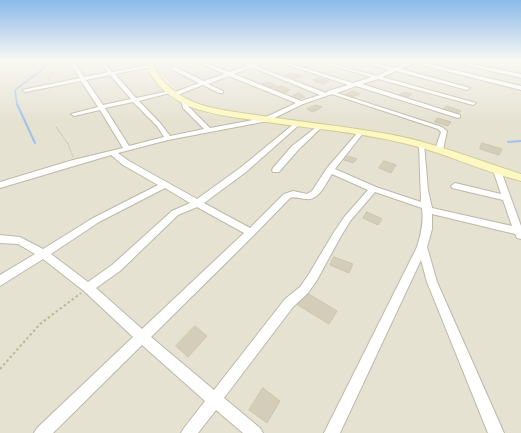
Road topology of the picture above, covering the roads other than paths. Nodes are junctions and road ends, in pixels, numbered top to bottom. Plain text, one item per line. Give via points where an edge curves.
1 (76, 81) edge
2 (84, 81) edge
3 (118, 81) edge
4 (161, 81) edge
5 (199, 81) edge
6 (211, 81) edge
7 (247, 81) edge
8 (295, 81) edge
9 (345, 81) edge
10 (364, 81) edge
11 (393, 81) edge
12 (441, 81) edge
13 (494, 81) edge
14 (204, 84) junction
15 (354, 84) junction
16 (467, 88) dead end
17 (521, 88) edge
18 (25, 90) dead end
19 (221, 92) dead end
20 (173, 93) junction
21 (327, 93) junction
22 (135, 100) junction
23 (183, 101) junction
24 (301, 103) junction
25 (473, 103) dead end
26 (101, 107) junction
27 (74, 114) dead end
28 (458, 116) dead end
29 (266, 120) junction
30 (297, 124) junction
31 (319, 126) junction
32 (208, 130) junction
33 (361, 132) junction
34 (168, 138) junction
35 (422, 145) junction
36 (127, 148) junction
37 (439, 150) junction
38 (112, 152) junction
39 (276, 170) dead end
40 (330, 170) junction
41 (497, 170) junction
42 (521, 178) edge
43 (165, 184) junction
44 (0, 185) edge
45 (455, 186) dead end
46 (373, 188) junction
47 (507, 198) junction
48 (198, 203) junction
49 (428, 209) junction
50 (251, 233) junction
51 (520, 233) edge
52 (0, 239) edge
53 (422, 247) junction
54 (43, 253) junction
55 (0, 281) edge
56 (88, 288) junction
57 (142, 336) junction
58 (214, 400) junction
59 (42, 433) edge
60 (189, 433) edge
61 (255, 433) edge
62 (332, 433) edge
63 (496, 433) edge

1 - 18 street
2 - 26 street
3 - 22 street
4 - 20 street
5 - 14 street
6 - 14 street
7 - 24 street
8 - 21 street
9 - 15 street
10 - 15 street
11 - 25 street
12 - 16 street
13 - 17 street
14 - 19 street
14 - 20 street
15 - 21 street
15 - 28 street
20 - 22 street
20 - 23 street
21 - 24 street
21 - 37 street via 440,128 444,134
22 - 26 street
22 - 34 street
23 - 29 street via 216,111
23 - 32 street via 184,107
24 - 29 street
26 - 27 street
26 - 36 street
29 - 30 street
29 - 32 street
30 - 31 street
30 - 48 street via 243,170
31 - 33 street
31 - 39 street
32 - 34 street
33 - 35 street
33 - 40 street
34 - 36 street
35 - 37 street
35 - 49 street via 424,190
36 - 38 street
37 - 41 street
38 - 43 street via 126,163
38 - 44 street
40 - 46 street
40 - 50 street via 312,195 287,196
41 - 42 street
41 - 47 street
43 - 48 street
43 - 54 street via 96,220
45 - 47 street
46 - 49 street
46 - 58 street via 337,234 304,290 290,303
47 - 51 street
48 - 50 street
48 - 56 street via 175,213 116,268
49 - 51 street
49 - 53 street via 427,229
50 - 57 street
52 - 54 street via 20,241
53 - 62 street
53 - 63 street via 432,282
54 - 55 street
54 - 56 street
56 - 57 street
57 - 58 street
57 - 59 street
58 - 60 street
58 - 61 street

